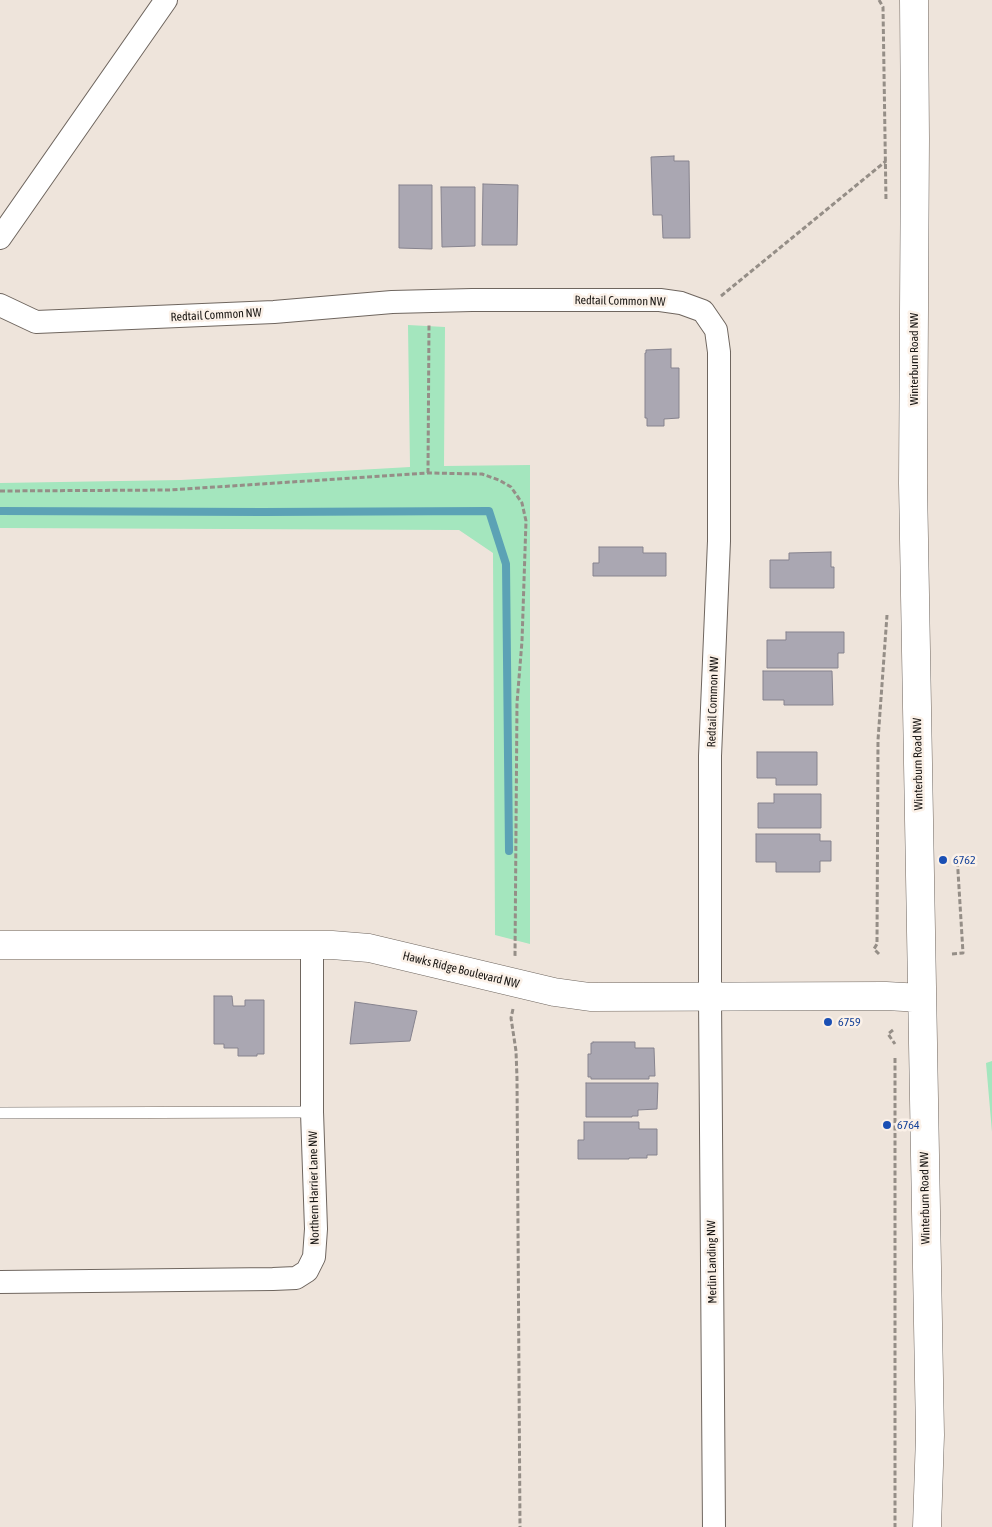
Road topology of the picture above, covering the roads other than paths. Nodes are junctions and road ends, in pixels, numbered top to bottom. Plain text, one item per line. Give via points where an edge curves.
1 (166, 0) edge
2 (914, 0) edge
3 (0, 238) edge
4 (0, 305) edge
5 (0, 945) edge
6 (312, 945) junction
7 (710, 996) junction
8 (922, 998) junction
9 (312, 1112) junction
10 (0, 1113) edge
11 (0, 1282) edge
12 (714, 1527) edge
13 (928, 1527) edge

1 - 3 street
2 - 8 street, Winterburn Road NW via 913,483
4 - 7 street, Redtail Common NW via 36,322 274,312 430,301 660,300 704,311 716,330 720,352 719,541 710,756
5 - 6 street, Hawks Ridge Boulevard NW
6 - 7 street, Hawks Ridge Boulevard NW via 368,948 554,992 590,996
6 - 9 street, Northern Harrier Lane NW
7 - 8 street, Hawks Ridge Boulevard NW
7 - 12 street, Merlin Landing NW
8 - 13 street, Winterburn Road NW via 930,1434
9 - 10 lane
9 - 11 street, Northern Harrier Lane NW via 314,1257 308,1271 296,1278

